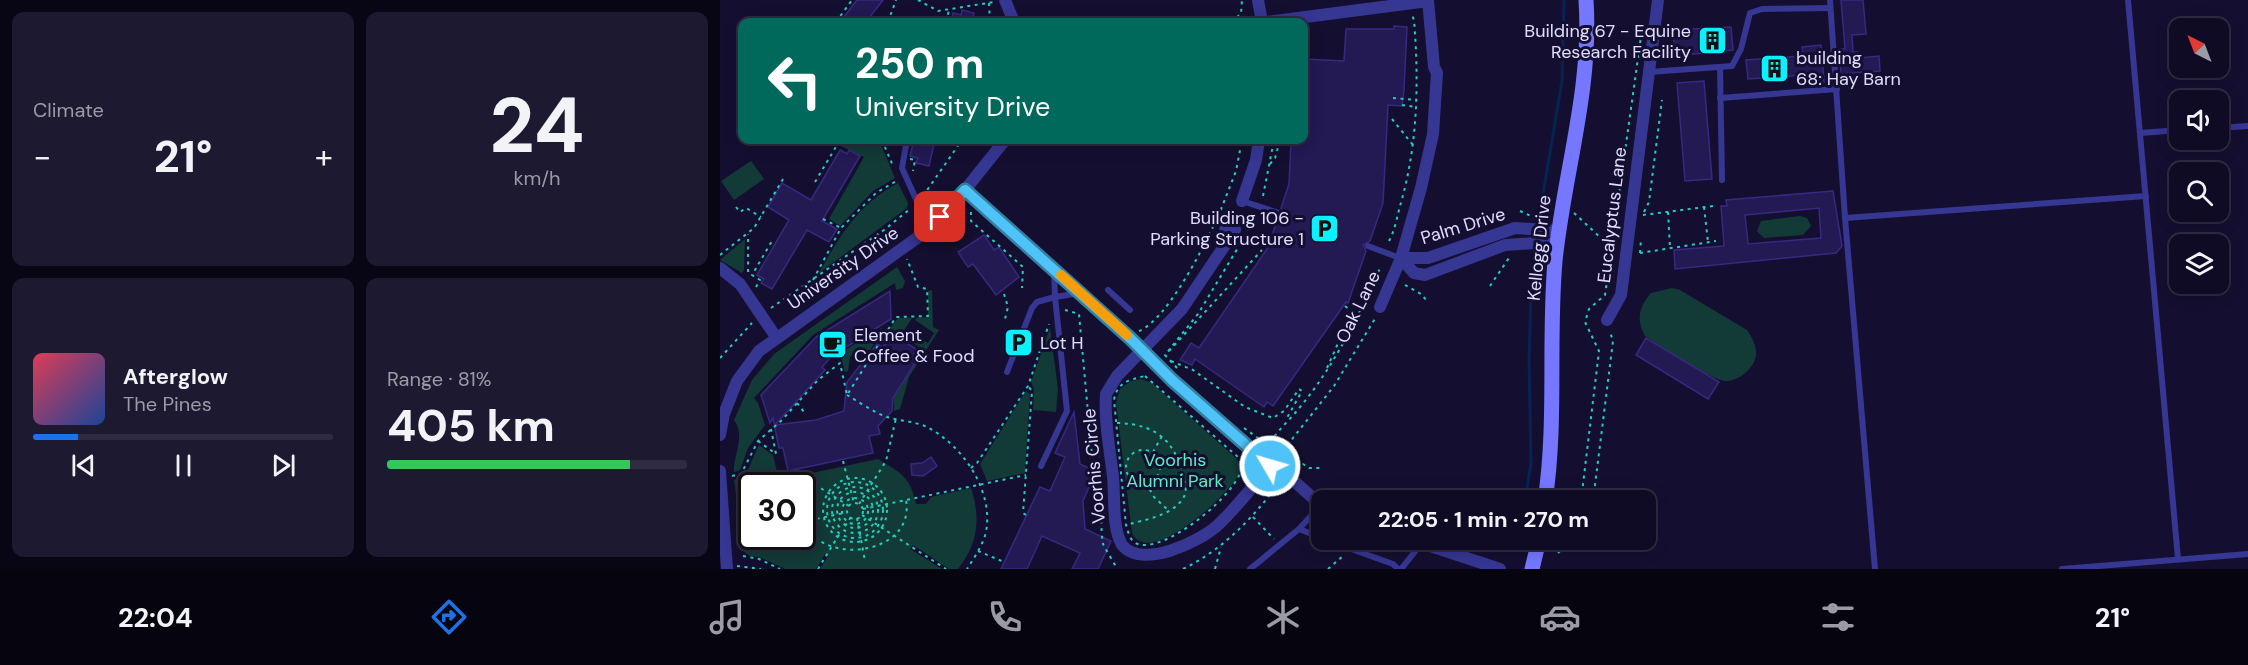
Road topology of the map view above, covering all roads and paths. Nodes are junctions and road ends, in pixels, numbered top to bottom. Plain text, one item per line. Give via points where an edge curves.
1 (852, 0) edge
2 (896, 0) edge
3 (918, 0) edge
4 (994, 0) edge
5 (1005, 0) edge
6 (1242, 0) edge
7 (1258, 0) edge
8 (1586, 0) edge
9 (1658, 0) edge
10 (2128, 0) edge
11 (1428, 1) edge
12 (989, 3) junction
13 (1830, 4) edge
14 (950, 10) junction
15 (1407, 14) dead end
16 (839, 18) edge
17 (889, 18) edge
18 (947, 18) edge
19 (990, 18) edge
20 (1012, 18) edge
21 (1232, 18) edge
22 (1261, 18) edge
23 (1298, 18) edge
24 (1643, 20) dead end
25 (1719, 67) junction
26 (1648, 72) junction
27 (1837, 89) junction
28 (1393, 98) dead end
29 (1720, 98) junction
30 (1417, 100) junction
31 (1662, 100) dead end
32 (1402, 105) dead end
33 (1417, 107) junction
34 (1392, 118) dead end
35 (2248, 126) edge
36 (2229, 127) edge
37 (2169, 131) edge
38 (2140, 133) junction
39 (838, 144) edge
40 (906, 144) edge
41 (959, 144) edge
42 (1002, 144) edge
43 (1241, 144) edge
44 (1258, 144) edge
45 (1273, 144) edge
46 (1279, 144) edge
47 (1413, 145) junction
48 (903, 157) junction
49 (1269, 165) junction
50 (912, 173) dead end
51 (783, 179) dead end
52 (898, 180) dead end
53 (1722, 180) dead end
54 (815, 182) dead end
55 (921, 189) dead end
56 (965, 190) junction
57 (925, 194) junction
58 (1263, 196) dead end
59 (2145, 196) junction
60 (944, 201) dead end
61 (1242, 201) joint
62 (917, 202) junction
63 (1713, 206) dead end
64 (736, 207) dead end
65 (966, 207) dead end
66 (1704, 207) junction
67 (1546, 208) dead end
68 (1520, 211) dead end
69 (1668, 212) junction
70 (1280, 213) dead end
71 (1574, 213) dead end
72 (761, 217) junction
73 (1845, 218) junction
74 (823, 219) dead end
75 (1254, 220) dead end
76 (1447, 222) dead end
77 (932, 225) junction
78 (841, 228) junction
79 (748, 233) junction
80 (1558, 238) junction
81 (1242, 240) junction
82 (772, 241) dead end
83 (1389, 241) dead end
84 (1716, 241) dead end
85 (1708, 242) junction
86 (1255, 244) dead end
87 (1222, 246) dead end
88 (1368, 246) dead end
89 (1429, 246) dead end
90 (1670, 248) junction
91 (1611, 249) junction
92 (1262, 250) dead end
93 (1513, 252) dead end
94 (1619, 253) dead end
95 (1634, 254) dead end
96 (720, 255) edge
97 (908, 256) dead end
98 (1401, 258) junction
99 (1381, 266) dead end
100 (720, 268) edge
101 (1054, 269) junction
102 (748, 272) dead end
103 (813, 280) junction
104 (1405, 285) dead end
105 (1490, 286) dead end
106 (1022, 288) dead end
107 (1108, 290) dead end
108 (754, 292) dead end
109 (1082, 293) junction
110 (1004, 294) dead end
111 (1055, 297) junction
112 (1427, 301) dead end
113 (1344, 305) dead end
114 (1380, 307) joint
115 (1056, 308) junction
116 (1130, 310) dead end
117 (762, 315) junction
118 (1058, 320) junction
119 (1607, 320) joint
120 (1004, 323) dead end
121 (1139, 331) dead end
122 (776, 337) junction
123 (1143, 351) junction
124 (1166, 355) junction
125 (720, 358) edge
126 (1171, 361) junction
127 (1326, 371) junction
128 (1007, 372) dead end
129 (1185, 375) dead end
130 (1028, 386) junction
131 (847, 394) junction
132 (797, 403) junction
133 (804, 412) dead end
134 (896, 418) junction
135 (1291, 418) junction
136 (1116, 423) junction
137 (1242, 427) dead end
138 (771, 429) junction
139 (720, 435) edge
140 (1162, 436) junction
141 (758, 441) junction
142 (1152, 453) junction
143 (1101, 456) dead end
144 (843, 461) dead end
145 (1295, 464) dead end
146 (1041, 466) dead end
147 (1270, 466) junction
148 (971, 468) junction
149 (1321, 468) dead end
150 (726, 474) edge
151 (1026, 475) junction
152 (849, 478) junction
153 (1104, 479) dead end
154 (850, 483) junction
155 (873, 483) junction
156 (1146, 483) junction
157 (979, 484) junction
158 (1279, 484) dead end
159 (816, 485) edge
160 (871, 487) junction
161 (851, 488) junction
162 (1546, 490) edge
163 (1582, 490) edge
164 (1594, 490) edge
165 (868, 492) junction
166 (828, 493) junction
167 (852, 493) junction
168 (832, 495) junction
169 (865, 495) junction
170 (1311, 497) edge
171 (836, 498) junction
172 (853, 498) junction
173 (862, 500) junction
174 (906, 500) junction
175 (840, 501) junction
176 (844, 503) junction
177 (854, 503) junction
178 (860, 504) junction
179 (882, 504) junction
180 (887, 504) junction
181 (849, 506) junction
182 (877, 506) junction
183 (873, 507) junction
184 (868, 508) junction
185 (863, 509) junction
186 (1169, 511) junction
187 (847, 512) junction
188 (843, 513) junction
189 (838, 514) junction
190 (1026, 514) dead end
191 (833, 515) junction
192 (862, 515) junction
193 (828, 516) junction
194 (1311, 516) edge
195 (823, 517) junction
196 (1253, 517) junction
197 (816, 518) edge
198 (851, 518) junction
199 (857, 518) junction
200 (866, 518) junction
201 (870, 520) junction
202 (848, 522) junction
203 (874, 523) junction
204 (858, 524) junction
205 (846, 525) junction
206 (1126, 525) junction
207 (879, 526) junction
208 (859, 528) junction
209 (883, 528) junction
210 (1299, 529) junction
211 (843, 530) junction
212 (860, 533) junction
213 (840, 534) junction
214 (1311, 534) edge
215 (837, 538) junction
216 (861, 538) junction
217 (899, 539) junction
218 (862, 543) junction
219 (1280, 546) junction
220 (1221, 547) junction
221 (820, 548) dead end
222 (1349, 550) edge
223 (1353, 550) edge
224 (1412, 550) edge
225 (1436, 550) edge
226 (1537, 550) edge
227 (1562, 550) edge
228 (978, 551) junction
229 (1558, 553) dead end
230 (827, 554) junction
231 (2248, 554) edge
232 (743, 556) dead end
233 (836, 558) dead end
234 (873, 558) dead end
235 (2178, 559) junction
236 (866, 561) junction
237 (855, 562) dead end
238 (1004, 562) dead end
239 (1468, 564) edge
240 (727, 567) edge
241 (761, 569) edge
242 (780, 569) edge
243 (818, 569) edge
244 (946, 569) edge
245 (967, 569) edge
246 (1117, 569) edge
247 (1183, 569) edge
248 (1215, 569) edge
249 (1250, 569) edge
250 (1328, 569) edge
251 (1400, 569) edge
252 (1500, 569) edge
253 (1532, 569) edge
254 (1875, 569) edge
255 (2062, 569) edge

1 - 16 path
2 - 17 path
3 - 14 path via 933,10
4 - 12 path
5 - 20 street
6 - 21 path via 1241,14
7 - 22 street
8 - 80 street, Kellogg Drive via 1583,103
9 - 26 street, Eucalyptus Lane
10 - 38 lane
11 - 23 street
11 - 98 street, Oak Lane via 1434,67 1428,104 1429,141 1421,188
12 - 14 path
12 - 19 path
13 - 25 lane via 1750,13 1741,49 1732,66
13 - 27 lane
14 - 18 path
15 - 30 path via 1413,15 1414,20
24 - 91 path
25 - 26 lane
25 - 29 lane
26 - 119 street, Eucalyptus Lane via 1620,295
27 - 29 lane
27 - 73 lane
28 - 30 path
29 - 53 lane
30 - 33 path
31 - 69 path via 1649,202 1642,214
32 - 33 path
33 - 47 path
34 - 47 path
35 - 36 lane
37 - 38 lane
38 - 59 lane
39 - 54 path
40 - 48 lane
41 - 57 path
42 - 56 street, University Drive
43 - 121 path via 1236,171 1195,264 1169,301
44 - 61 street
45 - 49 path
46 - 49 path
47 - 83 path
48 - 50 path via 915,160
48 - 62 lane via 902,168
49 - 58 path
51 - 72 path
52 - 78 path via 876,193
55 - 57 path
56 - 77 street, University Drive
56 - 101 street
57 - 60 path
57 - 62 path
59 - 73 lane
59 - 235 lane
61 - 70 lane
62 - 77 lane
62 - 103 path
63 - 66 path
64 - 72 path via 740,212 746,208
65 - 106 path via 973,213 971,221 1023,267
66 - 69 path
66 - 85 path
67 - 68 path via 1538,218
69 - 90 path
71 - 91 path
72 - 79 path
73 - 254 lane
74 - 78 path
75 - 81 path
76 - 89 path via 1451,235
77 - 122 street, University Drive
78 - 103 path
79 - 96 path
79 - 102 path
80 - 98 street, Palm Drive via 1515,228 1428,258
80 - 162 street, Kellogg Drive via 1551,315 1551,447
81 - 86 path
81 - 124 path via 1198,314
82 - 108 path via 752,274 760,280
84 - 85 path
85 - 90 path
87 - 123 street via 1182,309
88 - 98 lane
90 - 95 path
91 - 94 path
91 - 163 path via 1605,295 1590,309 1585,322 1599,351
92 - 124 path
93 - 105 path
97 - 131 path via 918,287 927,289 928,316 896,317
98 - 114 street, Oak Lane
99 - 127 path
100 - 117 street via 741,285
101 - 109 street
101 - 111 lane
103 - 117 path
104 - 112 path
107 - 116 lane
109 - 111 lane
109 - 123 street
110 - 120 path via 1008,307
111 - 115 lane
111 - 128 lane via 1037,302 1032,308
113 - 127 path via 1352,312
114 - 147 path, Oak Lane via 1334,386
115 - 118 lane
115 - 143 path via 1079,314 1092,456
117 - 122 street
117 - 125 path
118 - 130 path via 1050,321
118 - 146 lane via 1067,411
119 - 164 path via 1613,341
122 - 139 street, University Drive via 759,351 737,381
123 - 147 street
123 - 147 street, Voorhis Circle via 1112,381 1106,402 1119,536 1132,556 1144,560 1158,558 1194,542 1218,525
124 - 126 path
126 - 129 path
126 - 135 path via 1194,370 1245,407 1274,418 1284,411 1299,389 1302,391 1288,416
127 - 135 path
130 - 148 path
130 - 151 path via 1032,391
131 - 132 path via 840,363
131 - 134 path
132 - 133 path
132 - 138 path
134 - 148 path via 925,426 944,437
134 - 155 path via 886,461
135 - 137 path via 1265,443
136 - 140 path via 1137,425
136 - 206 path
136 - 206 path via 1114,400 1118,388 1128,380 1145,376 1238,457 1242,466 1240,477 1216,505 1176,534 1140,545 1130,537
138 - 141 path
138 - 141 path via 776,454
140 - 142 path
140 - 186 path via 1175,451 1186,492
141 - 150 path via 741,474
142 - 156 path via 1159,462 1159,473
142 - 156 path via 1138,451 1127,462 1132,480
144 - 152 path
145 - 149 path
147 - 170 street via 1286,474
148 - 157 path
150 - 240 street
151 - 157 path
151 - 190 path
152 - 154 path
152 - 155 path
152 - 166 path
153 - 246 path via 1100,489 1101,534
154 - 160 path
154 - 161 path
154 - 168 path
155 - 160 path
155 - 180 path
156 - 186 path
157 - 174 path
157 - 228 path via 986,532
158 - 196 path
159 - 166 path
160 - 165 path
160 - 179 path
161 - 165 path
161 - 167 path
161 - 171 path
165 - 169 path
165 - 182 path
166 - 168 path
166 - 195 path
167 - 169 path
167 - 172 path
167 - 175 path
168 - 171 path
168 - 193 path
169 - 173 path
169 - 183 path
171 - 175 path
171 - 191 path
172 - 173 path
172 - 176 path
172 - 177 path
173 - 178 path
173 - 184 path
174 - 180 path
174 - 217 path via 905,524
175 - 176 path
175 - 189 path
176 - 181 path
176 - 188 path
177 - 178 path
177 - 181 path
178 - 185 path
179 - 180 path
179 - 182 path
179 - 207 path
180 - 209 path
181 - 187 path
182 - 183 path
182 - 203 path
183 - 184 path
183 - 201 path
184 - 185 path
184 - 200 path
185 - 192 path
186 - 206 path
187 - 188 path
187 - 198 path
188 - 189 path
188 - 202 path
189 - 191 path
189 - 205 path
191 - 193 path
191 - 211 path
192 - 199 path
192 - 200 path
193 - 195 path
193 - 213 path
194 - 210 lane
195 - 197 path
195 - 215 path
196 - 219 path
196 - 220 path
198 - 199 path
198 - 202 path
199 - 204 path
200 - 201 path
200 - 204 path
201 - 203 path
201 - 208 path
202 - 204 path
202 - 205 path
203 - 207 path
203 - 212 path
204 - 208 path
205 - 208 path
205 - 211 path
207 - 209 path
207 - 216 path
208 - 212 path
209 - 217 path
209 - 218 path
210 - 214 lane
210 - 219 lane
211 - 212 path
211 - 213 path
212 - 216 path
213 - 215 path
213 - 216 path
215 - 218 path
215 - 230 path
216 - 218 path
217 - 244 path
218 - 236 path
219 - 249 lane
220 - 247 path
220 - 248 path
221 - 230 path
222 - 250 path
223 - 251 lane
224 - 251 lane
225 - 239 street
226 - 253 street
227 - 229 path
228 - 238 path
228 - 245 path
230 - 233 path
230 - 243 path
231 - 235 lane
232 - 242 path
234 - 236 path
235 - 255 lane
236 - 237 path
239 - 252 street
240 - 241 path

